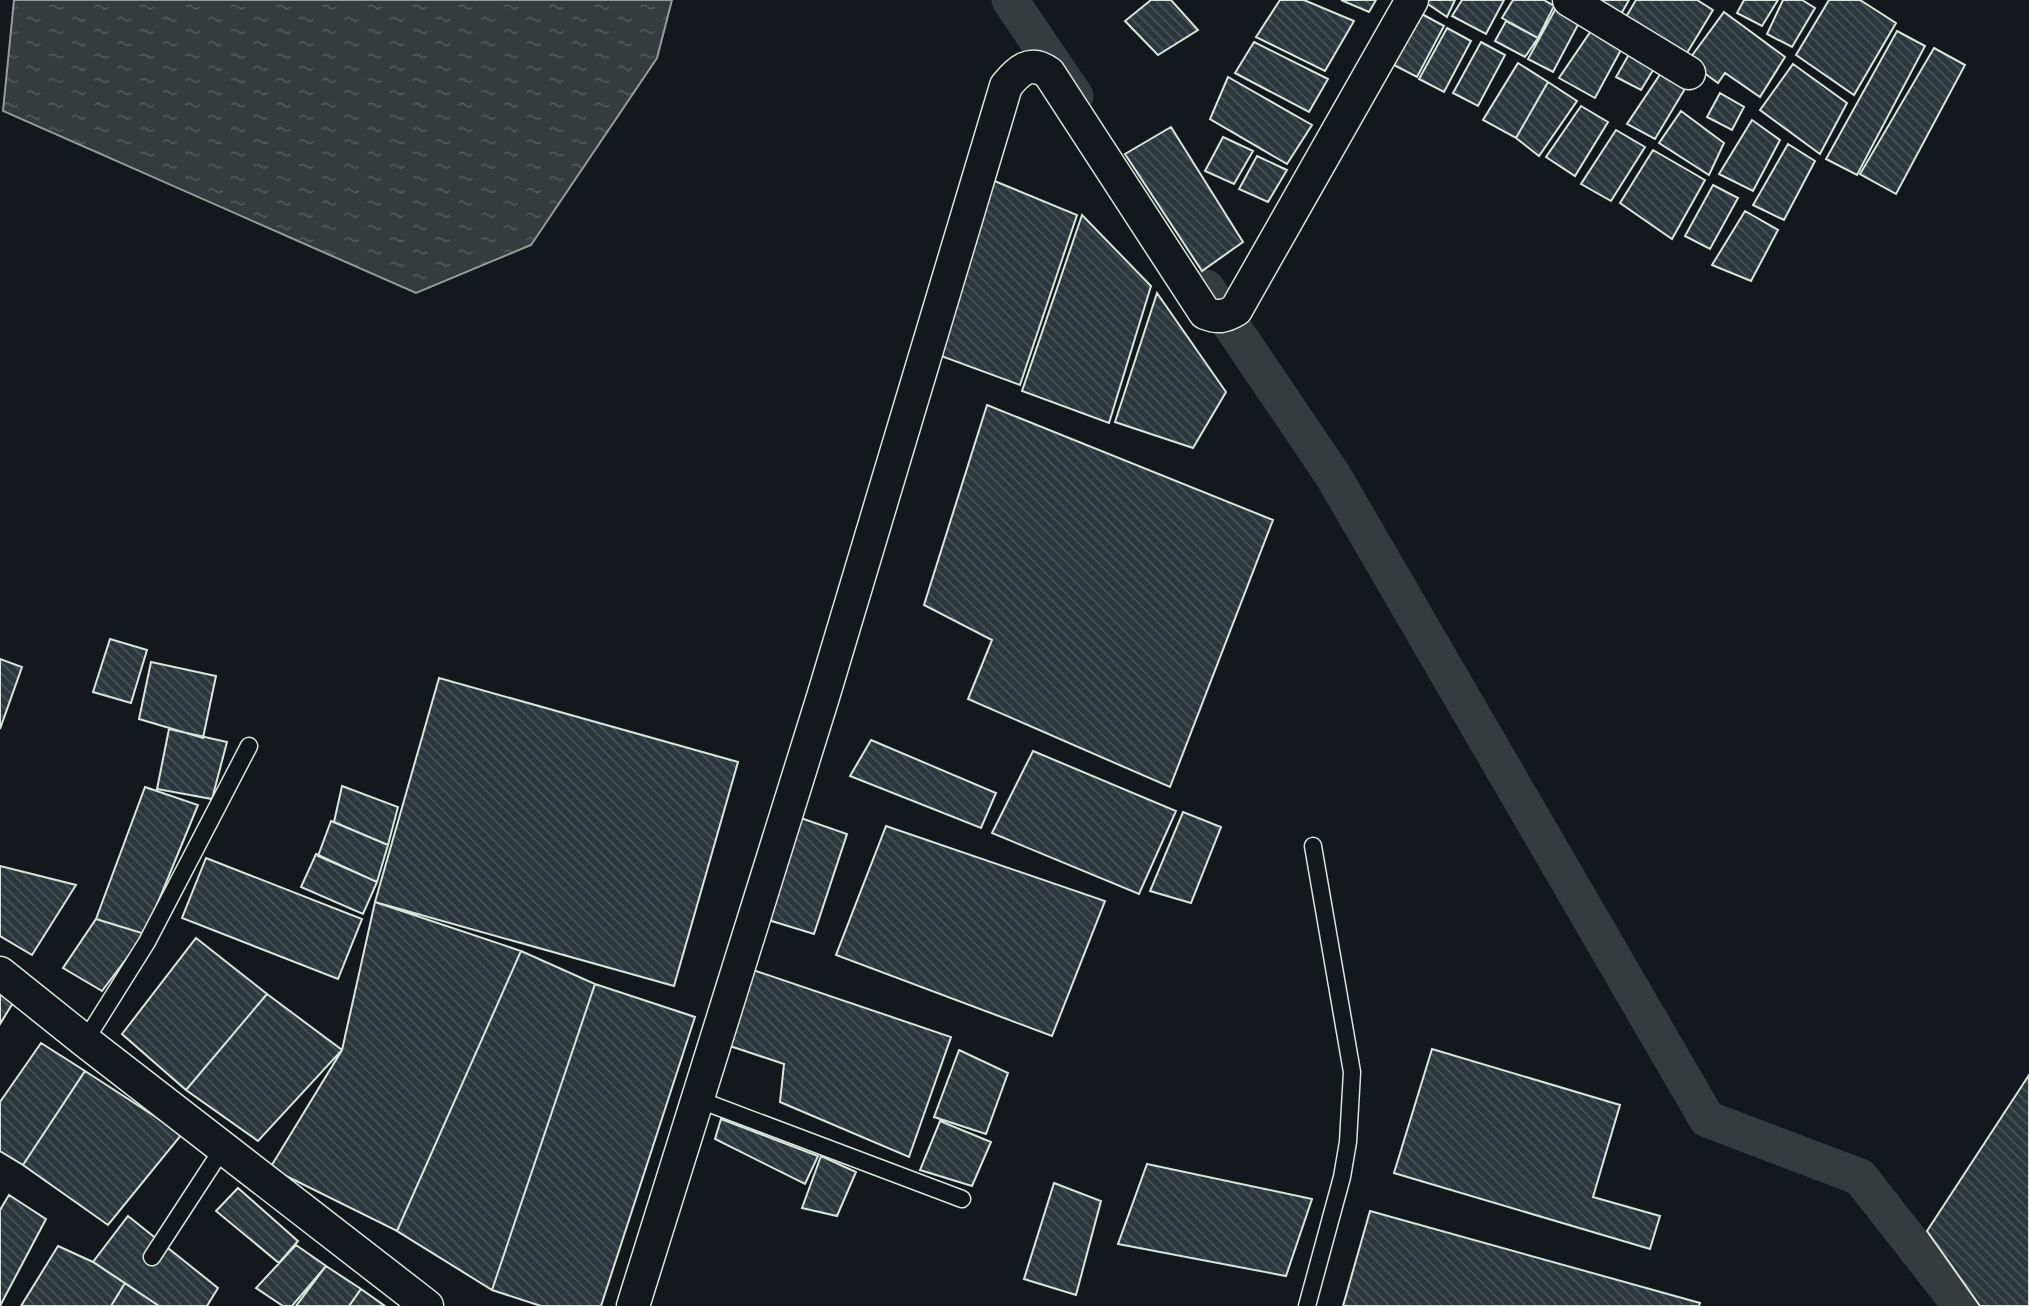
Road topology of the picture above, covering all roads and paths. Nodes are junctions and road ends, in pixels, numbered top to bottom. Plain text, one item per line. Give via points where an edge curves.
1 (1412, 0) edge
2 (1569, 0) edge
3 (1689, 73) dead end
4 (249, 746) dead end
5 (1313, 846) dead end
6 (0, 973) edge
7 (85, 1041) junction
8 (697, 1099) junction
9 (223, 1148) junction
10 (962, 1199) dead end
11 (152, 1257) dead end
12 (427, 1306) edge
13 (634, 1306) edge
14 (1307, 1306) edge

1 - 8 street via 1236,310 1226,316 1205,313 1049,73 1029,67 1017,72 1006,86
2 - 3 street
4 - 7 lane via 148,942
5 - 14 lane via 1352,1072 1342,1177
6 - 7 street
7 - 9 street
8 - 10 lane
8 - 13 street
9 - 11 lane
9 - 12 street

